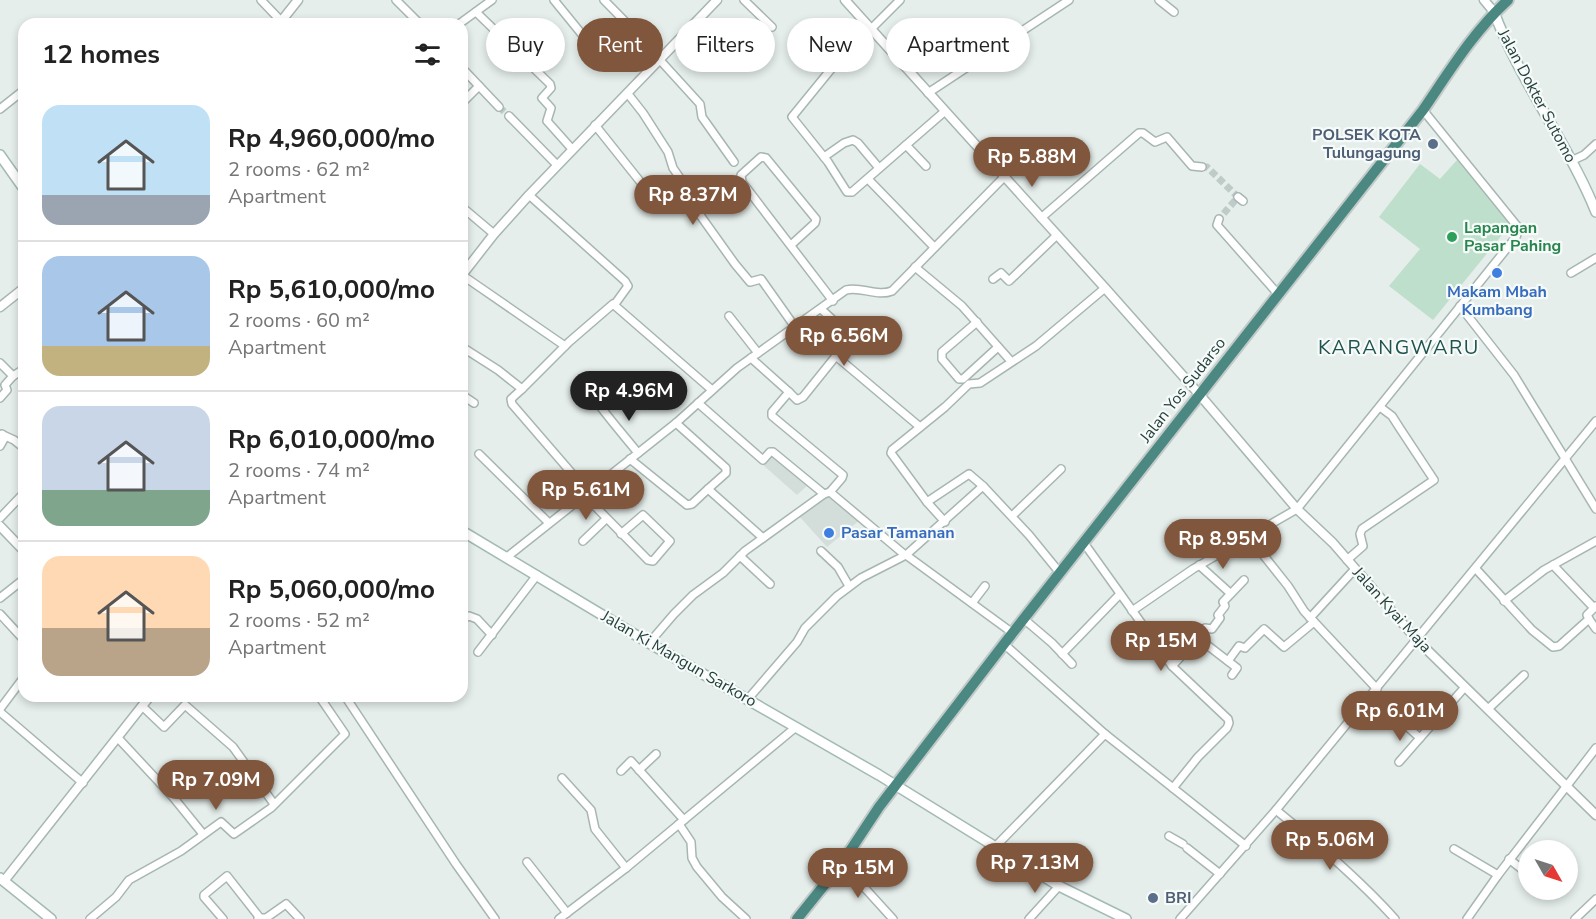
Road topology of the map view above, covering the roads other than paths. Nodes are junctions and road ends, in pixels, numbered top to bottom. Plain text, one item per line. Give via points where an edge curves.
1 (261, 0) edge
2 (298, 0) edge
3 (396, 0) edge
4 (492, 0) edge
5 (554, 0) edge
6 (604, 0) edge
7 (717, 0) edge
8 (744, 0) edge
9 (845, 0) edge
10 (900, 0) edge
11 (1069, 0) edge
12 (1159, 0) edge
13 (1484, 0) edge
14 (1508, 0) edge
15 (476, 12) junction
16 (1174, 12) dead end
17 (1494, 12) junction
18 (276, 18) edge
19 (284, 18) edge
20 (414, 18) edge
21 (468, 18) edge
22 (621, 18) edge
23 (763, 18) edge
24 (861, 18) edge
25 (874, 23) edge
26 (577, 27) edge
27 (874, 33) edge
28 (663, 56) edge
29 (663, 62) edge
30 (648, 72) edge
31 (829, 72) edge
32 (468, 74) edge
33 (479, 86) junction
34 (928, 93) junction
35 (628, 94) junction
36 (18, 95) edge
37 (468, 97) edge
38 (499, 107) tunnel mouth
39 (0, 109) edge
40 (1423, 110) junction
41 (944, 112) junction
42 (509, 117) tunnel mouth
43 (595, 125) junction
44 (1596, 144) edge
45 (906, 145) junction
46 (572, 149) junction
47 (0, 155) edge
48 (824, 157) junction
49 (1571, 161) junction
50 (734, 162) dead end
51 (557, 165) junction
52 (926, 166) dead end
53 (1202, 166) tunnel mouth
54 (879, 168) junction
55 (1004, 177) junction
56 (868, 178) junction
57 (18, 180) edge
58 (529, 195) junction
59 (1595, 207) edge
60 (663, 210) dead end
61 (468, 214) edge
62 (1041, 218) junction
63 (1219, 219) dead end
64 (494, 234) junction
65 (1057, 235) junction
66 (791, 245) junction
67 (934, 247) junction
68 (1596, 258) edge
69 (468, 267) edge
70 (915, 267) junction
71 (1571, 273) dead end
72 (468, 279) edge
73 (993, 279) dead end
74 (1105, 288) junction
75 (18, 293) edge
76 (1278, 294) junction
77 (833, 301) junction
78 (615, 304) junction
79 (1460, 306) junction
80 (0, 307) edge
81 (821, 309) junction
82 (729, 315) dead end
83 (977, 322) junction
84 (795, 327) junction
85 (565, 346) junction
86 (998, 347) junction
87 (468, 351) edge
88 (754, 356) junction
89 (837, 357) junction
90 (1009, 359) dead end
91 (0, 363) edge
92 (18, 373) edge
93 (13, 376) junction
94 (522, 389) junction
95 (712, 390) junction
96 (789, 393) junction
97 (1199, 394) junction
98 (0, 398) edge
99 (468, 399) edge
100 (474, 403) dead end
101 (698, 403) junction
102 (600, 406) dead end
103 (1380, 407) junction
104 (1596, 421) edge
105 (676, 423) junction
106 (920, 427) junction
107 (1, 434) edge
108 (18, 443) edge
109 (0, 446) edge
110 (638, 453) junction
111 (478, 454) dead end
112 (630, 459) junction
113 (1565, 459) junction
114 (1061, 469) dead end
115 (983, 486) junction
116 (708, 489) junction
117 (827, 493) junction
118 (586, 494) junction
119 (18, 499) edge
120 (927, 502) junction
121 (1297, 509) junction
122 (1596, 509) edge
123 (1012, 516) junction
124 (0, 518) edge
125 (606, 519) junction
126 (945, 522) junction
127 (549, 523) junction
128 (0, 526) edge
129 (468, 534) edge
130 (621, 534) junction
131 (1249, 537) junction
132 (763, 538) junction
133 (583, 541) dead end
134 (1596, 541) edge
135 (1084, 543) junction
136 (18, 546) edge
137 (821, 551) dead end
138 (740, 555) junction
139 (905, 555) junction
140 (507, 557) junction
141 (1347, 560) junction
142 (1199, 565) junction
143 (1553, 565) junction
144 (1476, 569) junction
145 (1354, 570) junction
146 (1060, 573) junction
147 (537, 575) junction
148 (1244, 580) dead end
149 (18, 584) edge
150 (770, 584) dead end
151 (849, 586) junction
152 (985, 586) dead end
153 (1230, 593) junction
154 (1120, 594) junction
155 (0, 598) edge
156 (1504, 601) junction
157 (972, 603) junction
158 (1595, 607) edge
159 (1132, 610) junction
160 (0, 614) edge
161 (468, 616) edge
162 (1588, 619) junction
163 (1025, 620) junction
164 (1312, 620) junction
165 (1596, 628) edge
166 (18, 634) edge
167 (1014, 634) junction
168 (492, 635) junction
169 (1198, 638) junction
170 (1417, 640) junction
171 (649, 643) junction
172 (1004, 644) junction
173 (478, 652) dead end
174 (1062, 654) junction
175 (1228, 661) junction
176 (1072, 664) dead end
177 (1172, 666) junction
178 (1232, 675) dead end
179 (1524, 675) dead end
180 (18, 686) edge
181 (1465, 687) junction
182 (1374, 692) junction
183 (748, 699) junction
184 (145, 702) edge
185 (322, 702) edge
186 (349, 702) edge
187 (142, 706) junction
188 (1488, 709) junction
189 (0, 713) edge
190 (796, 727) junction
191 (1105, 734) junction
192 (118, 738) junction
193 (1420, 738) junction
194 (1596, 748) edge
195 (656, 754) dead end
196 (1399, 762) dead end
197 (639, 770) junction
198 (621, 771) dead end
199 (562, 778) dead end
200 (82, 783) junction
201 (896, 786) junction
202 (1566, 786) junction
203 (1173, 788) junction
204 (274, 804) junction
205 (1276, 810) junction
206 (1596, 815) edge
207 (681, 822) junction
208 (202, 834) junction
209 (1169, 836) dead end
210 (1246, 846) junction
211 (995, 847) junction
212 (1454, 849) dead end
213 (1509, 859) junction
214 (527, 862) dead end
215 (842, 863) junction
216 (1518, 866) edge
217 (626, 868) junction
218 (1220, 874) junction
219 (1498, 875) junction
220 (1, 881) edge
221 (1059, 886) junction
222 (1596, 899) edge
223 (567, 913) junction
224 (887, 913) junction
225 (258, 918) edge
226 (51, 919) edge
227 (90, 919) edge
228 (223, 919) edge
229 (300, 919) edge
230 (495, 919) edge
231 (559, 919) edge
232 (746, 919) edge
233 (798, 919) edge
234 (881, 919) edge
235 (893, 919) edge
236 (1029, 919) edge
237 (1126, 919) edge
238 (1180, 919) edge
239 (1395, 919) edge
240 (1467, 919) edge
241 (1575, 919) edge

1 - 18 street
2 - 19 street
3 - 20 street
4 - 15 street
5 - 26 street
6 - 22 street
7 - 28 street
8 - 23 street
9 - 24 street, Jalan Kyai Maja
10 - 25 street
11 - 34 street
12 - 16 street
13 - 17 street
14 - 17 highway, Jalan Yos Sudarso
15 - 21 street
15 - 46 street via 550,84 543,98 551,108 547,121
17 - 40 highway, Jalan Yos Sudarso
17 - 49 main road, Jalan Dokter Sutomo via 1503,36
27 - 34 street, Jalan Kyai Maja
29 - 50 street via 700,104 702,117
30 - 35 street
31 - 48 street via 792,114
32 - 33 street
33 - 37 street
33 - 38 street
34 - 41 street, Jalan Kyai Maja
35 - 43 street
35 - 84 street via 668,152 700,215 732,260 750,282 761,279
36 - 39 street
40 - 76 highway, Jalan Yos Sudarso
40 - 79 street via 1517,226 1518,232
41 - 45 street
41 - 55 street, Jalan Kyai Maja
42 - 51 street
43 - 46 street
43 - 60 street
44 - 49 street
45 - 52 street
45 - 54 street
46 - 51 street
47 - 57 main road
48 - 54 street via 853,140
48 - 56 street via 848,193
49 - 59 main road, Jalan Dokter Sutomo
51 - 58 street
53 - 62 street via 1192,166 1167,137 1155,142 1139,133
54 - 56 street
55 - 62 street, Jalan Kyai Maja
55 - 67 street
56 - 67 street
58 - 64 street
58 - 78 street via 626,281 628,286
61 - 64 street
62 - 65 street, Jalan Kyai Maja
63 - 76 street via 1217,225
64 - 69 street
65 - 73 street via 1009,281 1000,273
65 - 74 street, Jalan Kyai Maja
66 - 66 street via 741,178 761,157 766,158 816,219
66 - 77 street
67 - 70 street
68 - 71 street
70 - 77 street via 890,293 849,289
70 - 83 street
72 - 85 street
74 - 97 street, Jalan Kyai Maja
74 - 106 street via 1036,346 980,383 969,384
75 - 80 street
76 - 97 highway, Jalan Yos Sudarso
77 - 81 street
78 - 85 street
78 - 95 street
79 - 103 street
79 - 113 street via 1515,375
81 - 84 street
81 - 89 street via 849,336
82 - 88 street
83 - 86 street
83 - 86 street via 942,352 942,359 963,380
84 - 88 street
85 - 94 street
86 - 90 street
87 - 94 street
88 - 95 street
88 - 96 street
89 - 96 street via 803,397 797,400
89 - 106 street
91 - 93 street
92 - 93 street
93 - 98 street
94 - 118 street via 511,399 512,404
95 - 101 street
96 - 117 street via 771,414 843,475
97 - 121 street, Jalan Kyai Maja
97 - 135 highway, Jalan Yos Sudarso
99 - 100 street
101 - 105 street
101 - 117 street via 763,460 774,452
102 - 110 street
103 - 121 street
103 - 141 street via 1392,416 1434,480 1362,529 1363,546
104 - 113 street
105 - 110 street
105 - 116 street via 727,470
106 - 120 street via 891,452
107 - 108 street
107 - 109 street
110 - 112 street
111 - 127 street
112 - 116 street via 687,505
112 - 118 street
113 - 122 street
113 - 144 street
114 - 123 street
115 - 120 street via 969,474
115 - 123 street
115 - 126 street
116 - 132 street
117 - 132 street
117 - 139 street
118 - 125 street
118 - 127 street
119 - 124 street
120 - 126 street
121 - 131 street
121 - 141 street, Jalan Kyai Maja
123 - 146 street
125 - 130 street
125 - 133 street
126 - 139 street
127 - 140 street
128 - 136 street
129 - 140 main road, Jalan Ki Mangun Sarkoro
130 - 130 street via 645,516 670,542 650,561
131 - 142 street
131 - 164 street
132 - 138 street
134 - 143 street
135 - 146 highway, Jalan Yos Sudarso
135 - 154 street
137 - 151 street via 838,567
138 - 150 street
138 - 171 street via 682,605
139 - 151 street
139 - 157 street
140 - 147 main road, Jalan Ki Mangun Sarkoro
141 - 145 street, Jalan Kyai Maja
142 - 153 street
142 - 159 street
143 - 156 street
143 - 158 street
144 - 156 street
144 - 170 street
145 - 164 street
145 - 170 street, Jalan Kyai Maja
146 - 163 highway, Jalan Yos Sudarso
147 - 168 street
147 - 171 main road, Jalan Ki Mangun Sarkoro
148 - 153 street
149 - 155 street
151 - 183 street via 805,628
152 - 157 street
153 - 169 street via 1223,602 1220,618
154 - 159 street
154 - 174 street
156 - 162 street via 1553,647
157 - 167 street
158 - 162 street
159 - 177 street
160 - 166 street
161 - 168 street
162 - 165 street
163 - 167 highway, Jalan Yos Sudarso
163 - 174 street
164 - 175 street via 1284,647 1264,629 1245,647 1239,646
164 - 182 street
167 - 172 highway, Jalan Yos Sudarso
168 - 173 street
169 - 175 street
169 - 177 street
170 - 181 street, Jalan Kyai Maja
170 - 182 street
171 - 183 main road, Jalan Ki Mangun Sarkoro
172 - 191 street
172 - 201 highway, Jalan Yos Sudarso
174 - 176 street
175 - 178 street via 1237,668
177 - 203 street via 1229,723
179 - 188 street
180 - 189 street
181 - 188 street, Jalan Kyai Maja
181 - 193 street
182 - 193 street
182 - 205 street
183 - 190 main road, Jalan Ki Mangun Sarkoro
184 - 187 street
185 - 204 street via 345,734
186 - 230 street
187 - 192 street
187 - 204 street via 164,727 185,705 233,747
188 - 202 street, Jalan Kyai Maja
189 - 200 street
190 - 201 main road, Jalan Ki Mangun Sarkoro
190 - 207 street
191 - 203 street
191 - 211 street
192 - 200 street
192 - 208 street via 174,797
193 - 196 street
194 - 202 street
195 - 197 street
197 - 198 street via 631,761
197 - 207 street
199 - 217 street via 591,810 595,829
200 - 220 street
201 - 211 main road, Jalan Ki Mangun Sarkoro
201 - 215 highway, Jalan Yos Sudarso
202 - 206 street, Jalan Kyai Maja
202 - 213 street
203 - 210 street
204 - 208 street via 234,834 221,822
205 - 210 street
205 - 239 street via 1374,895
207 - 217 street
207 - 232 street via 697,867
208 - 227 street via 181,851 129,880
209 - 218 street
210 - 218 street
211 - 221 main road, Jalan Ki Mangun Sarkoro
212 - 219 street
213 - 216 street
213 - 219 street
214 - 223 street
215 - 224 street
215 - 233 highway, Jalan Yos Sudarso
217 - 223 street
218 - 238 street
219 - 240 street
220 - 226 main road
221 - 236 street
221 - 237 main road, Jalan Ki Mangun Sarkoro
222 - 241 street
223 - 231 street
224 - 234 street
224 - 235 street
225 - 228 street via 227,876 204,895
225 - 229 street via 266,918 286,904

